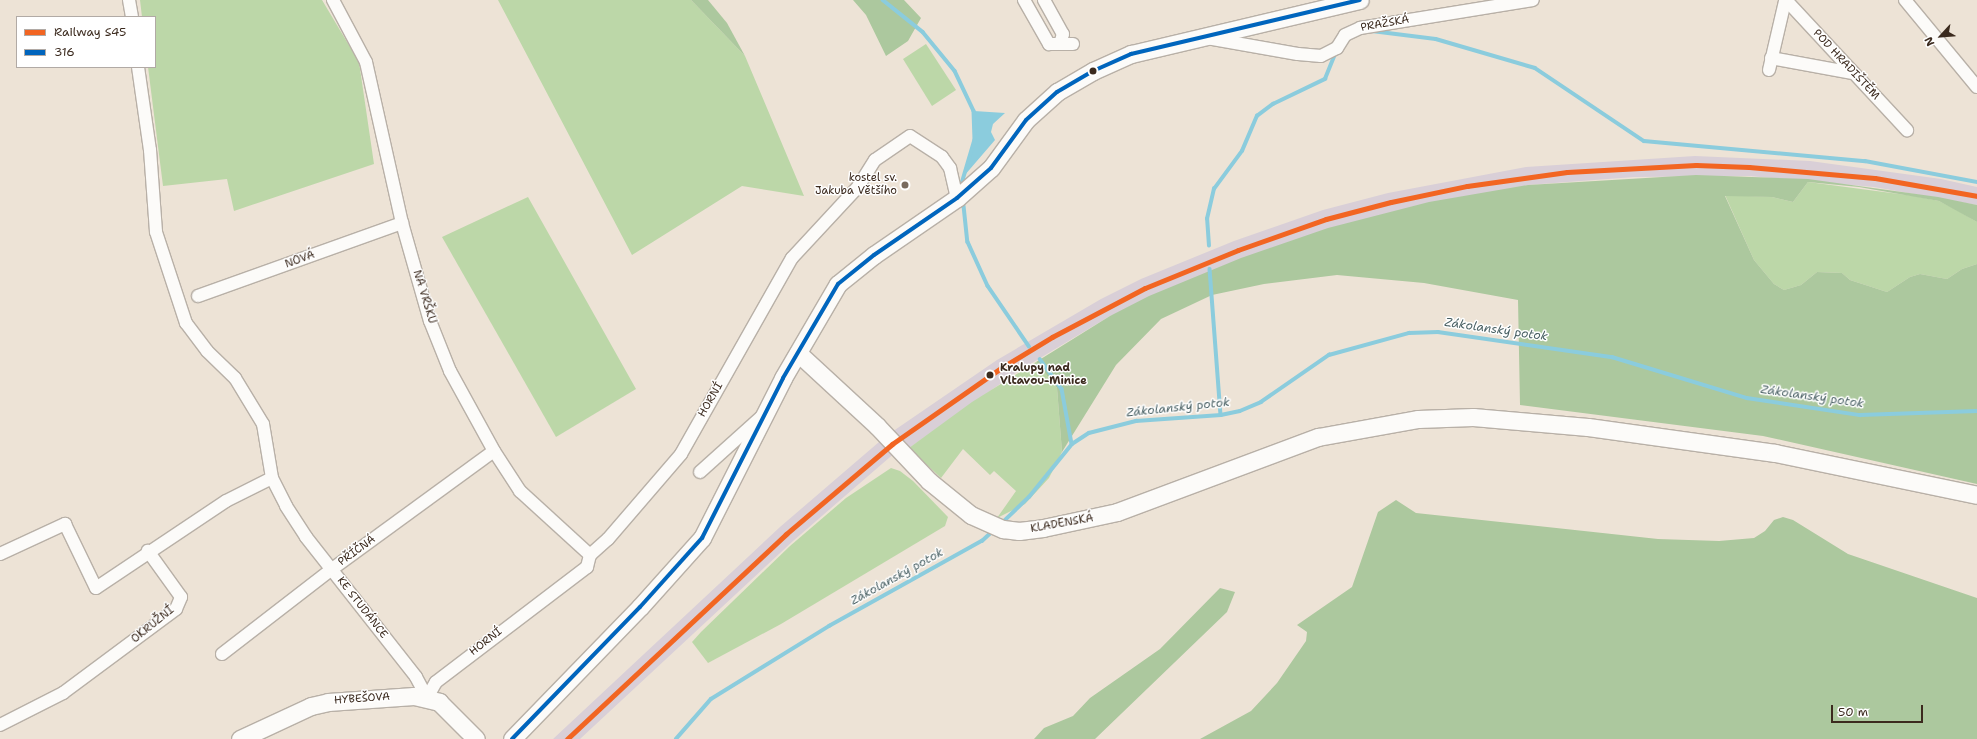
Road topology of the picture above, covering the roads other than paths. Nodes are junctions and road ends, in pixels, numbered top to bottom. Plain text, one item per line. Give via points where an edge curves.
1 (130, 0) edge
2 (333, 0) edge
3 (1024, 0) edge
4 (1044, 0) edge
5 (1360, 0) edge
6 (1533, 0) edge
7 (1905, 0) edge
8 (1786, 1) edge
9 (132, 16) edge
10 (1200, 36) junction
11 (1060, 44) junction
12 (1073, 44) dead end
13 (138, 68) edge
14 (1853, 73) junction
15 (1977, 87) edge
16 (1907, 130) dead end
17 (957, 198) junction
18 (402, 224) junction
19 (198, 296) dead end
20 (798, 353) junction
21 (765, 414) junction
22 (494, 451) junction
23 (700, 472) dead end
24 (272, 478) junction
25 (1977, 495) edge
26 (148, 551) junction
27 (0, 554) edge
28 (590, 555) junction
29 (332, 569) junction
30 (222, 654) dead end
31 (427, 698) junction
32 (0, 725) edge
33 (240, 739) edge
34 (476, 739) edge
35 (512, 739) edge

1 - 9 street
2 - 18 street, NA VRŠKU via 366,62
3 - 11 street via 1049,44
4 - 11 street via 1063,34
5 - 10 main road, PRAŽSKÁ
6 - 10 street, PRAŽSKÁ via 1360,28 1345,34 1337,48 1321,56
7 - 15 street
8 - 14 street, POD HRADIŠTĚM
8 - 14 street via 1770,64
10 - 17 main road, PRAŽSKÁ via 1131,54 1093,71 1057,92 1026,120 991,168
11 - 12 street
13 - 24 street, KE STUDÁNCE via 150,150 156,232 170,281 186,323 207,351 235,378 263,424
14 - 16 street, POD HRADIŠTĚM
17 - 20 main road, PRAŽSKÁ via 874,255 838,284
17 - 28 street, HORNÍ via 950,168 942,157 910,136 875,160 858,186 792,258 681,454 608,539
18 - 19 street, NOVÁ
18 - 22 street, NA VRŠKU via 430,321 450,371
20 - 21 main road, PRAŽSKÁ
20 - 25 main road, KLADENSKÁ via 877,426 929,481 985,522 1003,529 1018,531 1117,512 1318,437 1418,419 1473,417 1588,427 1775,453
21 - 23 street
21 - 35 main road, PRAŽSKÁ via 702,538 640,607
22 - 28 street, NA VRŠKU via 530,503
22 - 29 street, PŘÍČNÁ
24 - 26 street via 226,501
24 - 29 street, KE STUDÁNCE via 306,537
26 - 27 street via 96,588 65,524
26 - 32 street, OKRUŽNÍ via 181,597 176,609 63,693
28 - 31 street, HORNÍ via 587,567 580,574 436,682
29 - 30 street, PŘÍČNÁ
29 - 31 street, KE STUDÁNCE via 416,677
31 - 33 main road, HYBEŠOVA via 414,696 328,702 311,706
31 - 34 main road, HYBEŠOVA via 446,707

